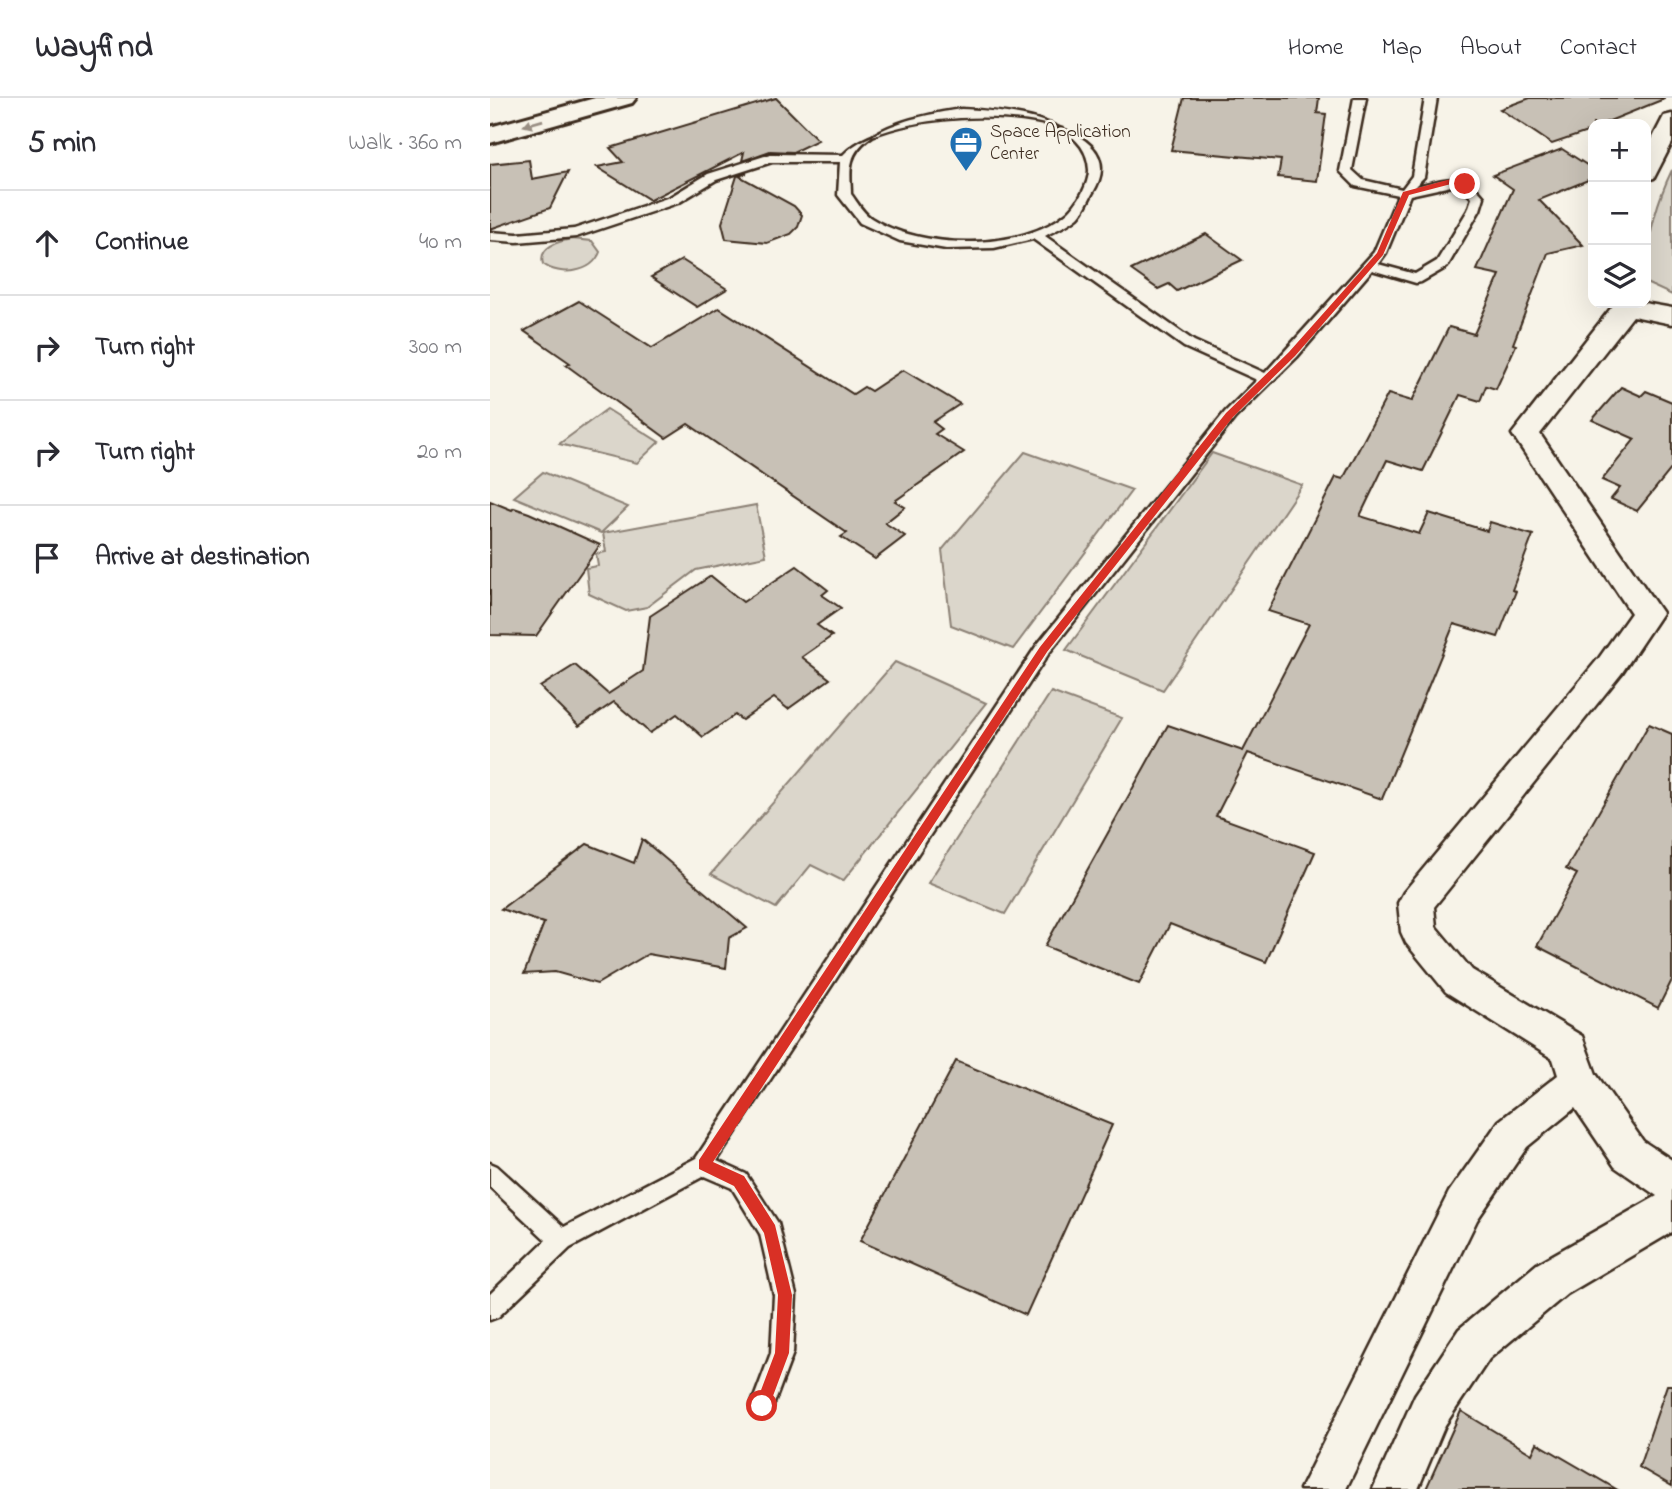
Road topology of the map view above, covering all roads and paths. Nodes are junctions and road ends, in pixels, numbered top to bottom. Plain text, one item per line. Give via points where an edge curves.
1 (623, 98) edge
2 (1360, 98) edge
3 (1431, 98) edge
4 (962, 102) edge
5 (999, 102) edge
6 (1672, 121) edge
7 (490, 135) edge
8 (846, 159) junction
9 (1651, 163) edge
10 (1405, 193) junction
11 (1036, 235) junction
12 (490, 236) edge
13 (1369, 265) junction
14 (1625, 308) edge
15 (1639, 308) edge
16 (1672, 316) edge
17 (1266, 379) junction
18 (1579, 1082) junction
19 (704, 1165) junction
20 (490, 1173) edge
21 (1672, 1183) edge
22 (1672, 1210) edge
23 (562, 1240) junction
24 (490, 1309) edge
25 (762, 1406) dead end
26 (1322, 1489) edge
27 (1395, 1489) edge

1 -> 7 main road
2 - 10 lane via 1346,171 1359,183
3 - 10 lane via 1418,177
4 - 5 lane
4 - 8 lane via 890,122 864,139
5 - 11 lane via 1067,129 1088,149 1096,172 1090,195 1069,217
6 - 9 street
8 - 11 lane via 841,182 849,206 872,226 907,240 950,247 995,245
8 - 12 lane via 771,158 712,177 674,200 576,233
10 - 13 lane via 1380,253
10 - 13 lane via 1451,182 1465,184 1478,197 1442,264 1416,279
11 - 17 lane via 1189,344
13 - 17 lane
14 - 18 street via 1526,434 1647,614 1610,666 1416,903 1419,932 1459,981 1569,1048
15 - 16 street
17 - 19 lane via 1230,415 1044,649
18 - 21 street via 1629,1154
18 - 26 street via 1513,1134 1463,1206
19 - 23 lane
19 - 25 lane via 739,1181 770,1230 785,1295 782,1353
20 - 23 lane
22 - 27 street via 1552,1279 1474,1344 1430,1410
23 - 24 lane

